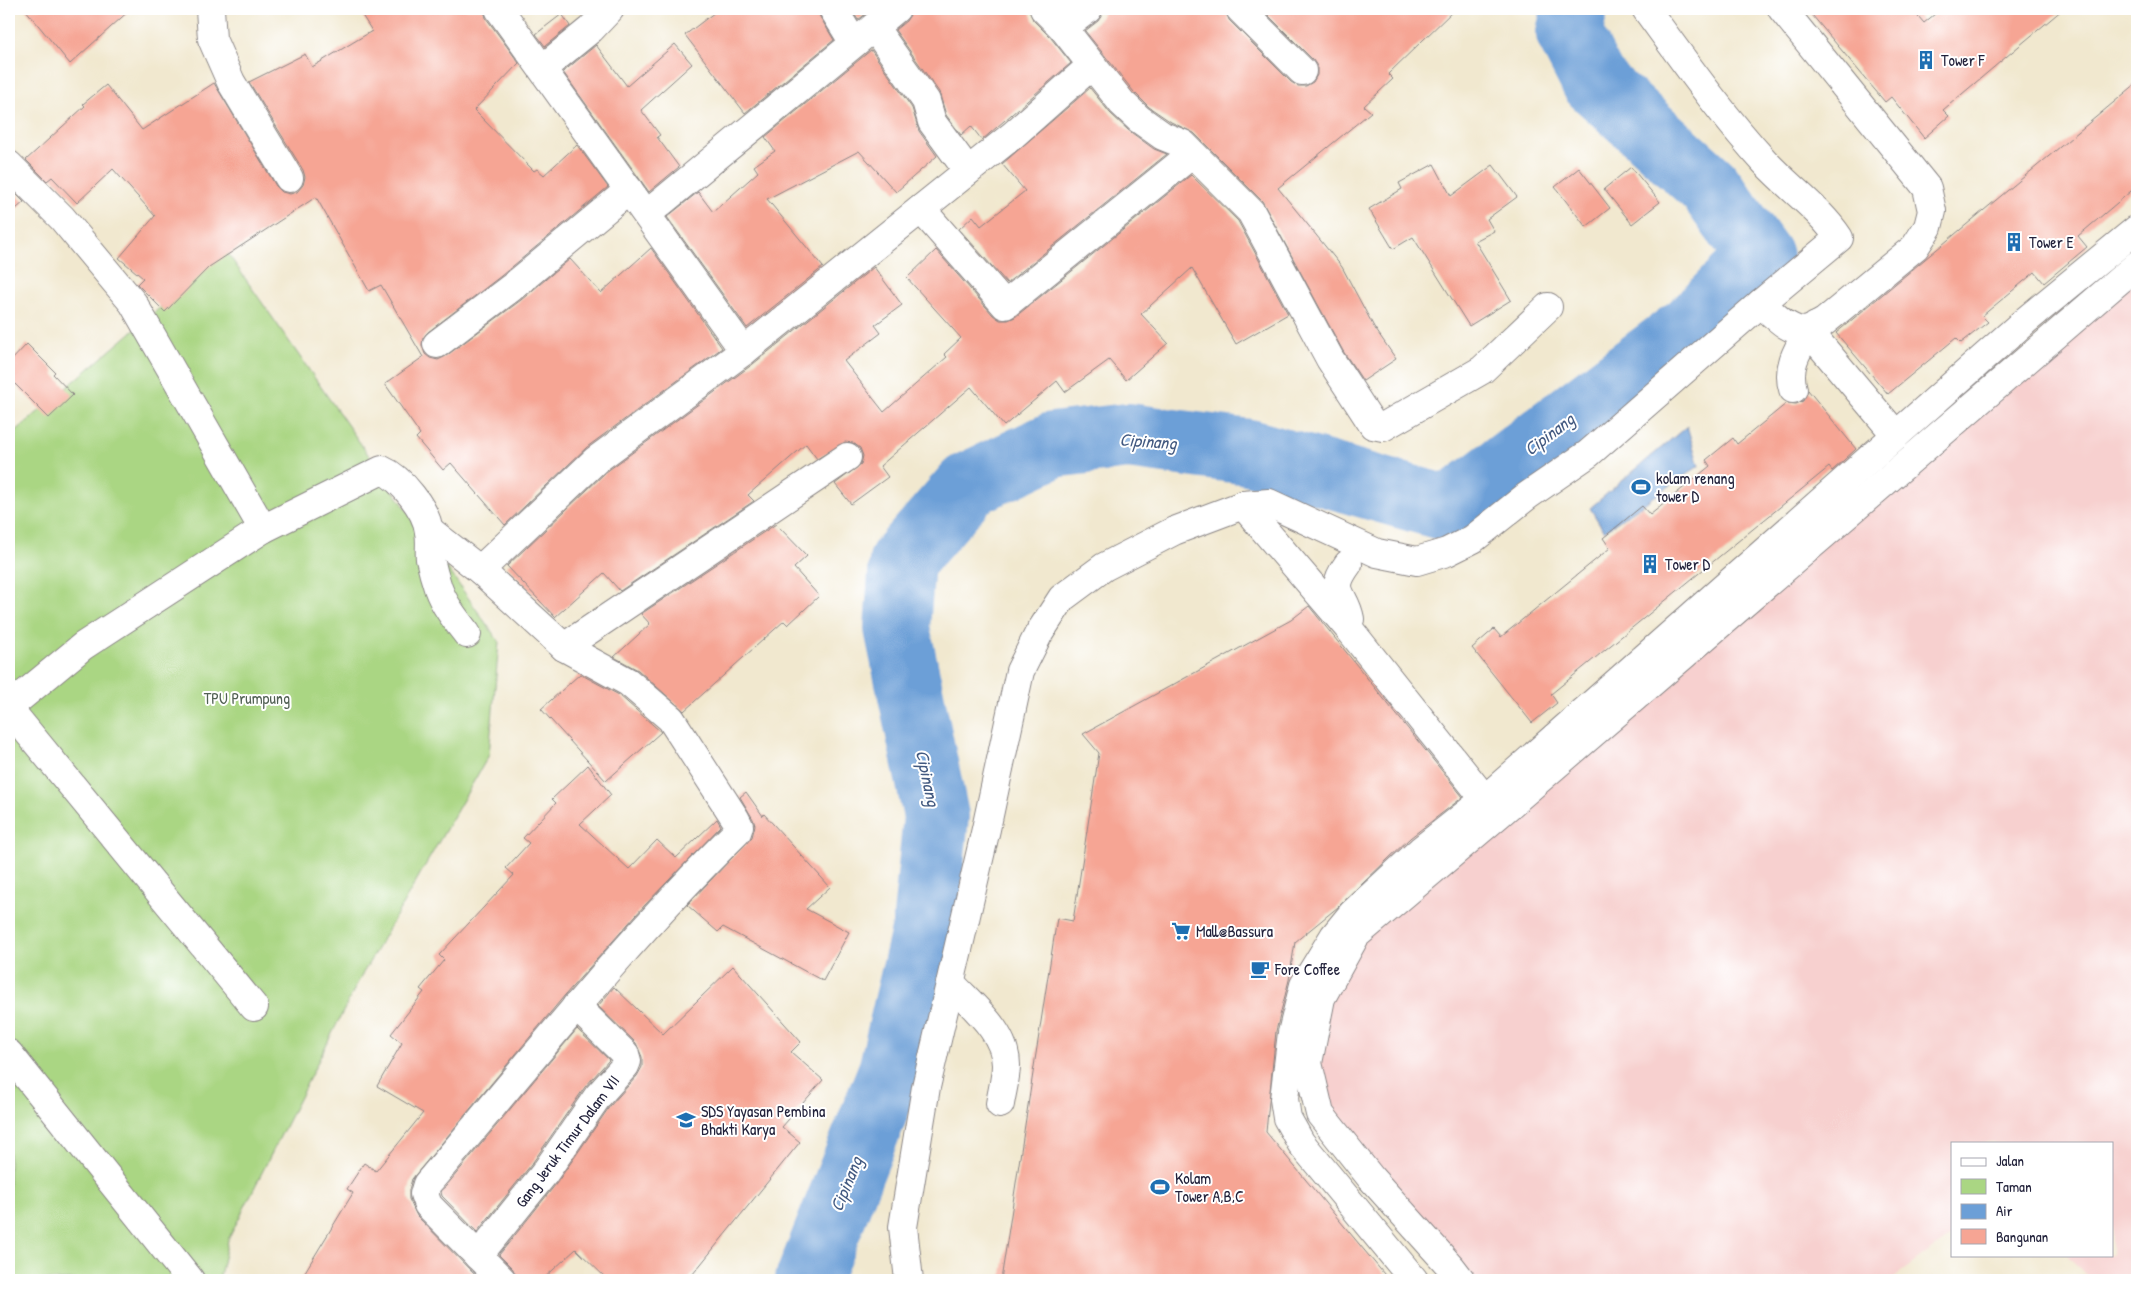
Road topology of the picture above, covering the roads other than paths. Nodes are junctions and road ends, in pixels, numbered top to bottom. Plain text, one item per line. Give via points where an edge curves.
1 (210, 9) edge
2 (499, 9) edge
3 (610, 9) edge
4 (833, 9) edge
5 (896, 9) edge
6 (1044, 9) edge
7 (1088, 9) edge
8 (1240, 9) edge
9 (1646, 9) edge
10 (1782, 9) edge
11 (1063, 28) junction
12 (864, 35) junction
13 (1092, 65) junction
14 (543, 68) junction
15 (1302, 71) dead end
16 (1192, 154) junction
17 (9, 165) edge
18 (968, 171) junction
19 (288, 178) dead end
20 (629, 190) junction
21 (922, 209) junction
22 (647, 214) junction
23 (2137, 229) edge
24 (2137, 265) edge
25 (1761, 303) junction
26 (1548, 307) dead end
27 (1813, 328) junction
28 (437, 344) dead end
29 (744, 352) junction
30 (1981, 360) junction
31 (2001, 381) junction
32 (1793, 389) dead end
33 (1896, 435) junction
34 (847, 457) dead end
35 (1243, 505) junction
36 (263, 529) junction
37 (429, 530) junction
38 (1348, 564) dead end
39 (480, 570) junction
40 (1350, 630) junction
41 (466, 634) dead end
42 (564, 647) junction
43 (9, 708) edge
44 (1491, 807) junction
45 (951, 984) junction
46 (576, 1006) junction
47 (254, 1007) dead end
48 (9, 1054) edge
49 (1000, 1104) dead end
50 (478, 1256) junction
51 (190, 1280) edge
52 (502, 1280) edge
53 (909, 1280) edge
54 (1414, 1280) edge
55 (1461, 1280) edge

1 - 19 street via 212,38 231,82
2 - 14 street
3 - 14 street
4 - 12 street
5 - 12 street
6 - 11 street
7 - 11 street
8 - 15 street
9 - 25 street via 1740,132 1829,223 1839,238
10 - 27 street via 1927,188 1932,211 1928,227 1915,247
11 - 13 street
12 - 18 street via 926,101 932,122
12 - 22 street
13 - 16 street via 1139,119 1163,136 1183,144
13 - 18 street
14 - 20 street
16 - 21 street via 1005,305
16 - 26 street via 1251,212 1330,359 1373,425 1383,427 1392,423 1482,370
17 - 36 street via 62,218 133,303
18 - 21 street
20 - 22 street
20 - 28 street via 511,288
21 - 29 street
22 - 29 street
23 - 30 street
24 - 31 street
25 - 27 street via 1795,330
25 - 35 street via 1588,454 1473,539 1447,552 1417,561 1377,553 1269,503
27 - 32 street via 1791,368
27 - 33 street via 1817,341
29 - 39 street via 596,460
30 - 31 street
30 - 33 street
31 - 44 street
33 - 44 street
34 - 42 street
35 - 40 street
35 - 45 street via 1174,531 1104,567 1062,598 1038,635 1020,671
36 - 37 street via 382,470 400,482 420,509
36 - 43 street via 83,646
37 - 39 street
37 - 41 street via 430,559 439,591
38 - 40 street via 1337,587 1348,612
39 - 42 street
40 - 44 street
42 - 46 street via 628,682 672,719 739,826 737,832 702,866
43 - 47 street
44 - 54 street via 1422,850 1376,890 1334,936 1304,985 1286,1071 1284,1099 1287,1118 1302,1143
44 - 55 street via 1356,935 1321,998 1308,1063 1320,1114 1371,1178
45 - 49 street via 1001,1042 1006,1064
45 - 53 street via 926,1087 903,1227
46 - 50 street, Gang Jeruk Timur Dalam VII via 625,1054 627,1061 598,1096 544,1174
46 - 50 street via 427,1184 424,1194 428,1205
48 - 51 street
50 - 52 street

